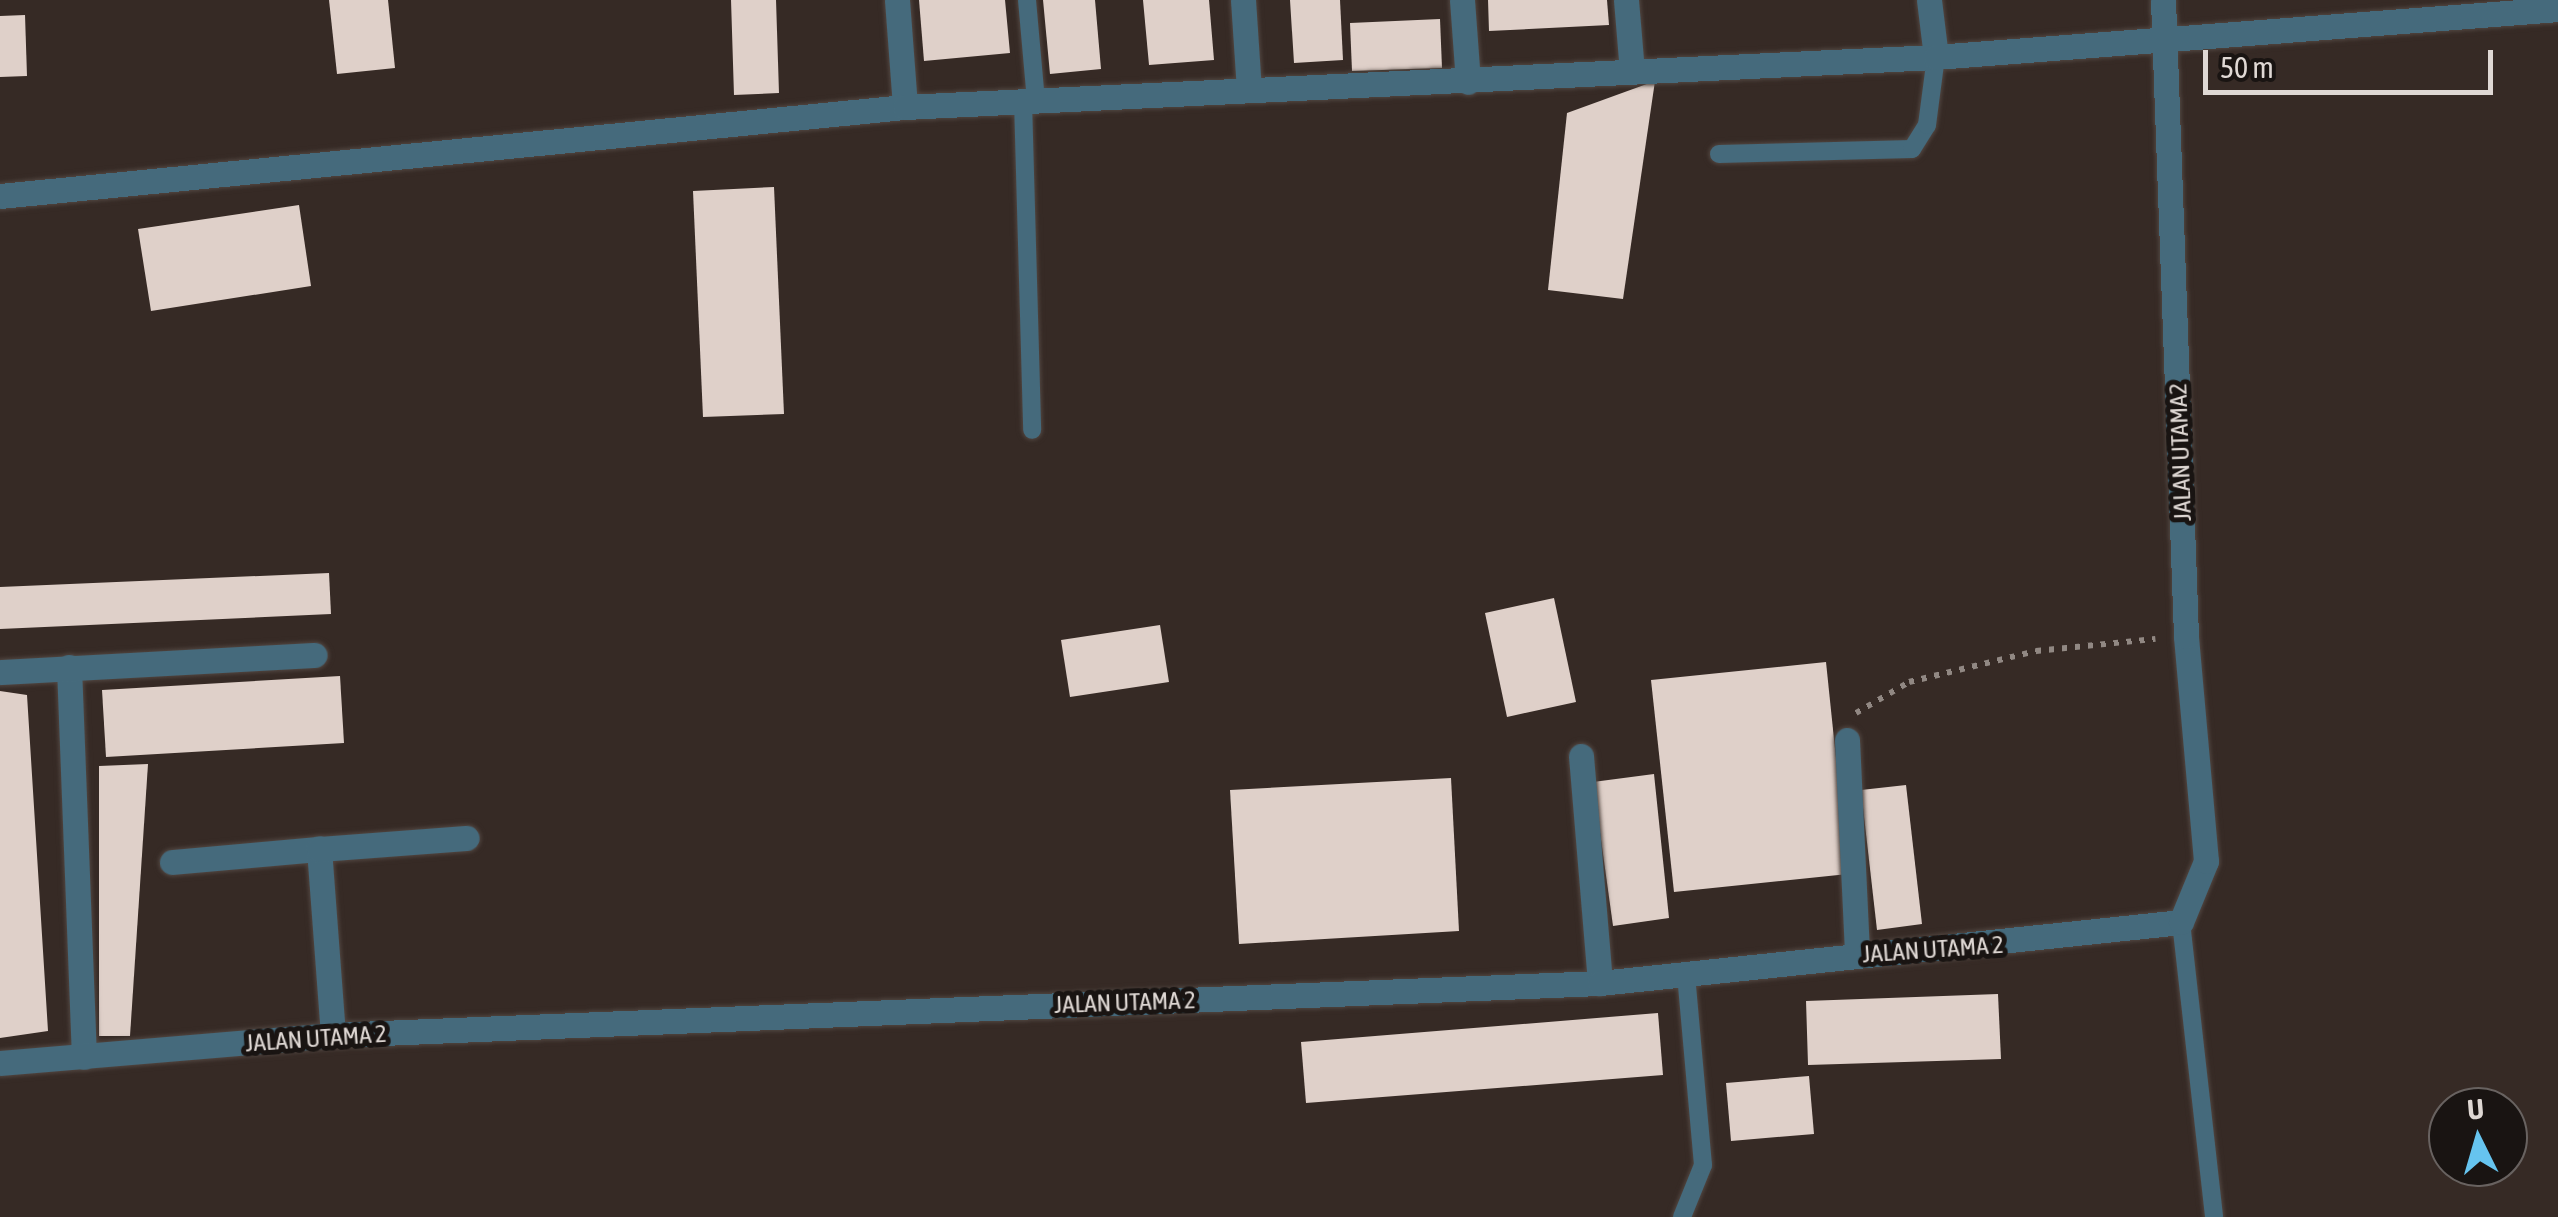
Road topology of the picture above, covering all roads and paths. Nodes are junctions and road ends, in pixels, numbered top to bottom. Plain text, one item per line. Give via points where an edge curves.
1 (897, 0) edge
2 (1027, 0) edge
3 (1243, 0) edge
4 (1462, 0) edge
5 (1626, 0) edge
6 (1928, 0) edge
7 (2163, 0) edge
8 (2490, 6) edge
9 (2558, 9) edge
10 (2167, 42) junction
11 (1936, 57) junction
12 (1632, 72) junction
13 (1468, 82) junction
14 (1249, 90) junction
15 (1030, 101) junction
16 (904, 107) junction
17 (1719, 154) dead end
18 (0, 196) edge
19 (1032, 430) dead end
20 (2186, 636) junction
21 (316, 656) dead end
22 (69, 668) junction
23 (0, 672) edge
24 (1846, 740) joint
25 (1581, 756) dead end
26 (468, 838) dead end
27 (320, 849) junction
28 (172, 862) dead end
29 (2181, 922) junction
30 (1857, 954) junction
31 (1686, 975) junction
32 (1600, 983) junction
33 (332, 1035) junction
34 (84, 1058) junction
35 (0, 1063) edge
36 (1682, 1217) edge
37 (2214, 1217) edge

1 - 16 street
2 - 15 lane
3 - 14 street
4 - 13 street
5 - 12 street
6 - 11 street
7 - 10 street, JALAN UTAMA2
8 - 9 street
8 - 10 street
10 - 11 street
10 - 20 street, JALAN UTAMA2
11 - 12 street
11 - 17 lane via 1927,125 1912,149
12 - 13 street
13 - 14 street
14 - 15 street
15 - 16 street
15 - 19 lane
16 - 18 street
20 - 24 path via 2036,651 1909,682 1868,700
20 - 29 street, JALAN UTAMA2 via 2206,861
21 - 22 street
22 - 23 street
22 - 34 street
24 - 30 street
25 - 32 street
26 - 27 street
27 - 28 street
27 - 33 street
29 - 30 street, JALAN UTAMA 2
29 - 37 lane
30 - 31 street, JALAN UTAMA 2
31 - 32 street, JALAN UTAMA 2
31 - 36 lane via 1702,1165
32 - 33 street, JALAN UTAMA 2
33 - 34 street, JALAN UTAMA 2
34 - 35 street, JALAN UTAMA 2

